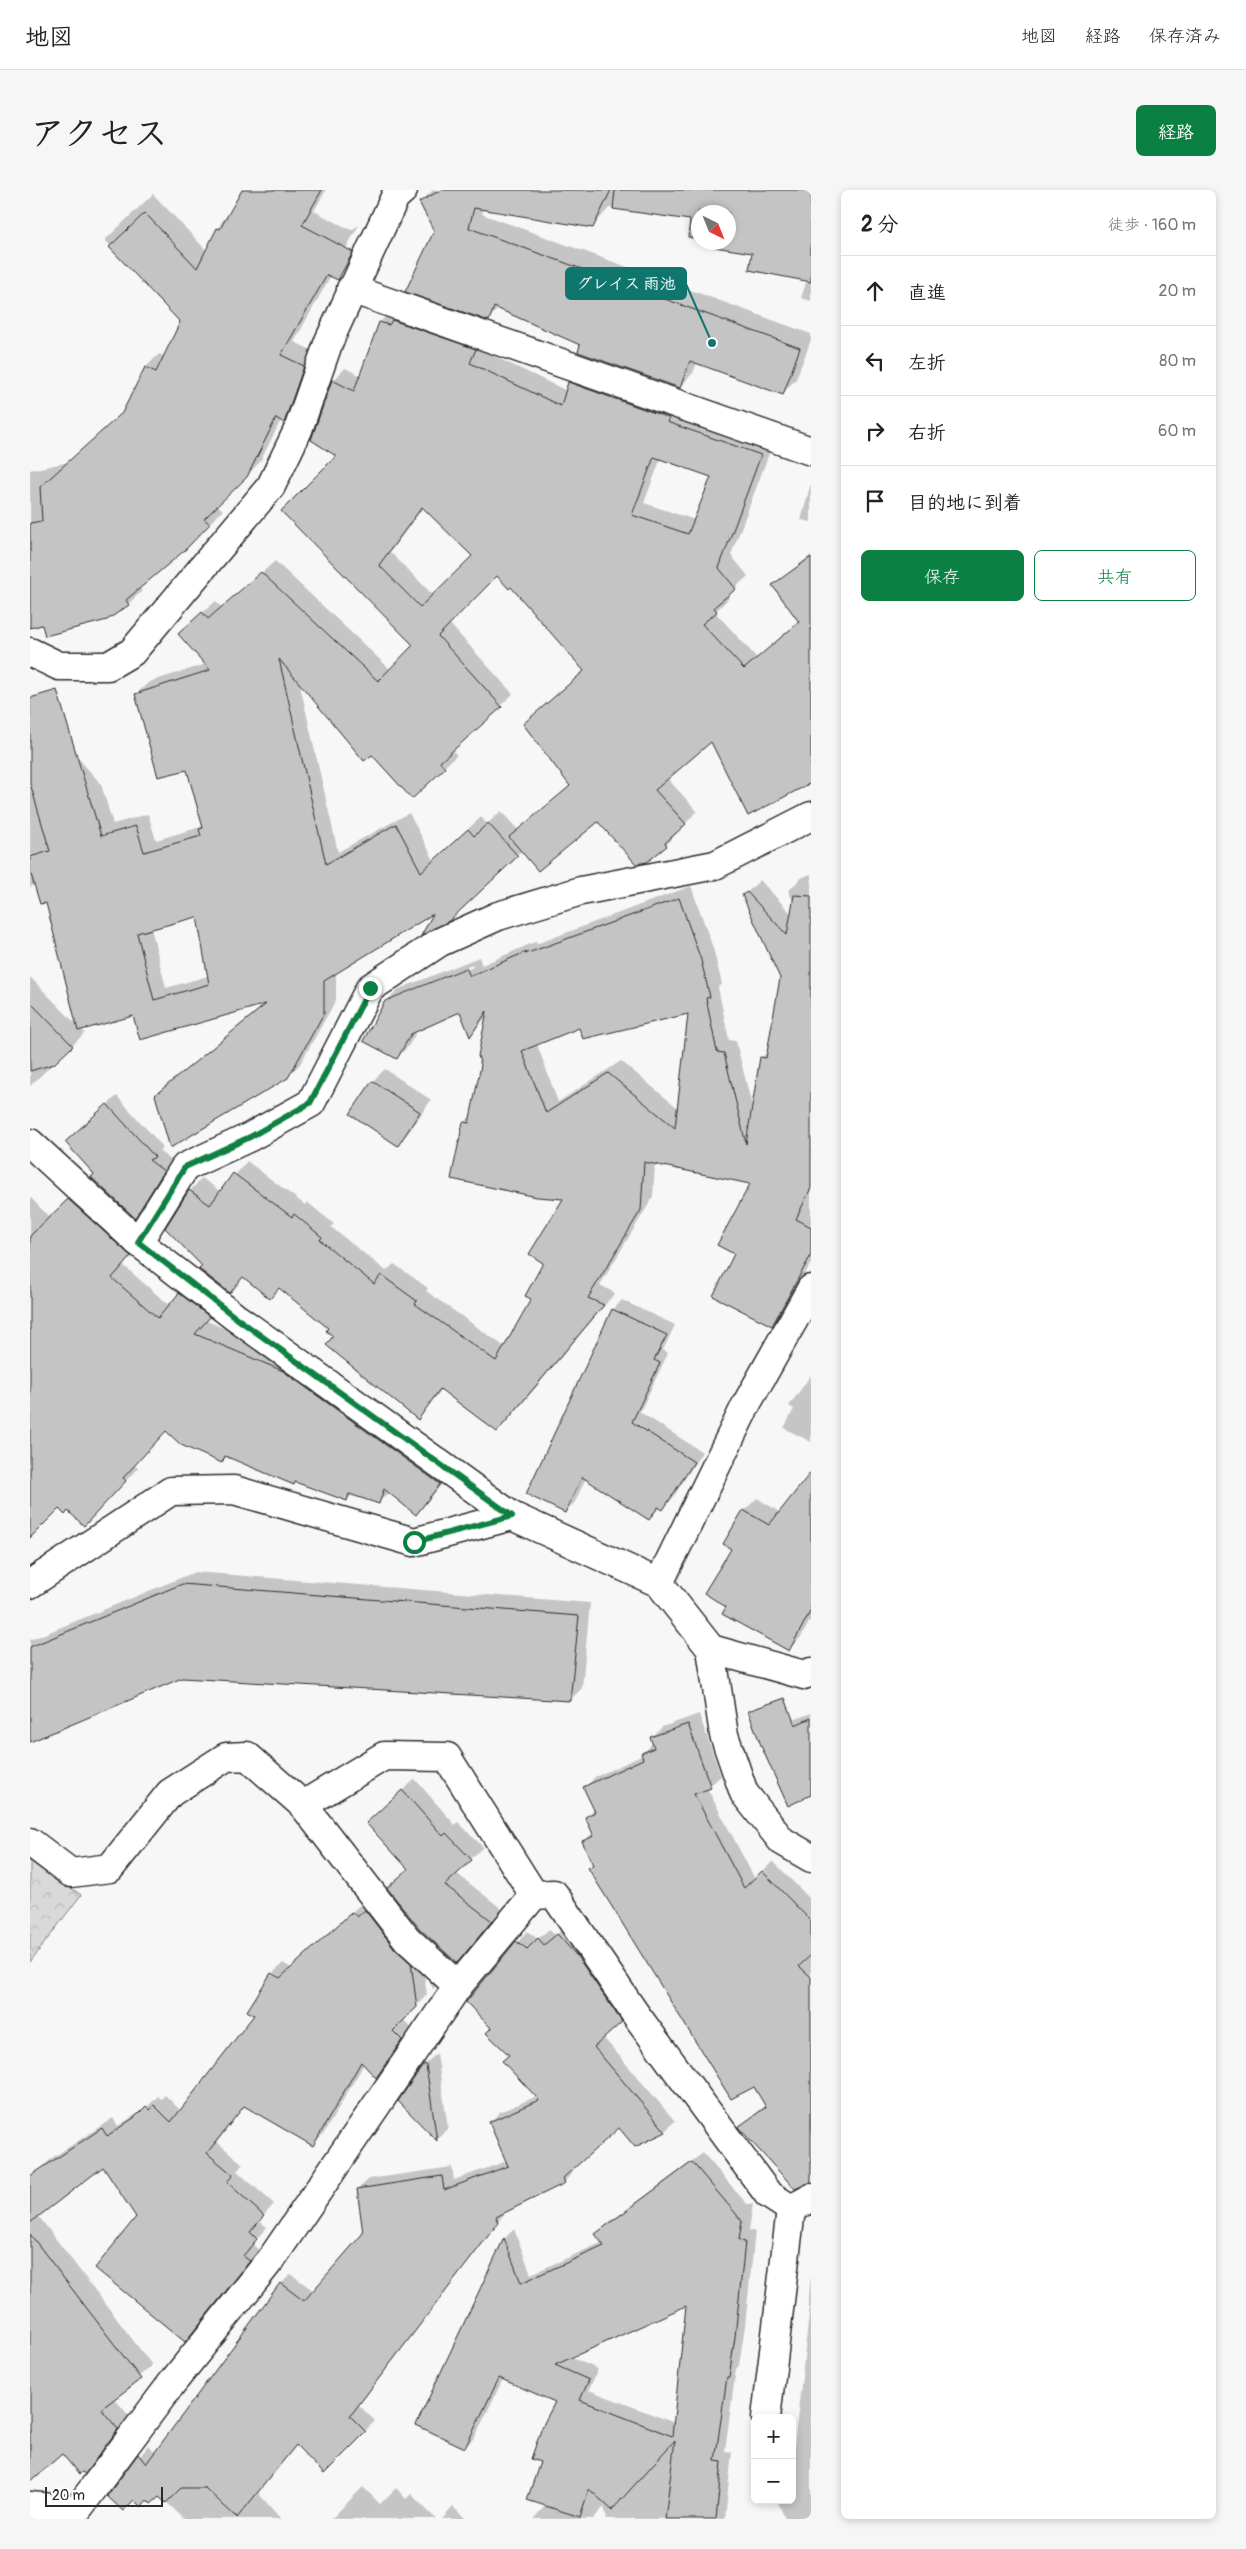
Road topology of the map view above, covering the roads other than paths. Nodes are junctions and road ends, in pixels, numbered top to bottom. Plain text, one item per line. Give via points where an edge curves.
1 (403, 190) edge
2 (351, 289) junction
3 (811, 451) edge
4 (30, 652) edge
5 (811, 816) edge
6 (35, 1158) edge
7 (138, 1242) junction
8 (811, 1288) edge
9 (512, 1516) junction
10 (659, 1583) junction
11 (30, 1584) edge
12 (711, 1649) junction
13 (811, 1672) edge
14 (303, 1805) junction
15 (30, 1842) edge
16 (811, 1858) edge
17 (534, 1895) junction
18 (458, 1986) junction
19 (801, 2203) edge
20 (767, 2414) edge
21 (30, 2506) edge

1 - 2 street via 395,197
2 - 3 street
2 - 4 street via 298,430 271,486 132,652 108,666 59,666
5 - 7 street via 715,865 582,891 498,916 440,942 370,988 310,1103 250,1137 185,1167
6 - 7 street
7 - 9 street via 235,1317
8 - 10 street via 747,1403
9 - 10 street
9 - 11 street via 414,1542 234,1490 171,1491
10 - 12 street
12 - 13 street via 804,1675
12 - 16 street via 724,1734 744,1792 782,1840
14 - 15 street via 247,1756 226,1757 170,1793 110,1868 71,1873
14 - 17 street via 384,1756 447,1758
14 - 18 street via 407,1939
17 - 18 street
17 - 19 street via 554,1894 634,2012 768,2194
18 - 21 street via 272,2258 172,2383 77,2510
19 - 20 street

